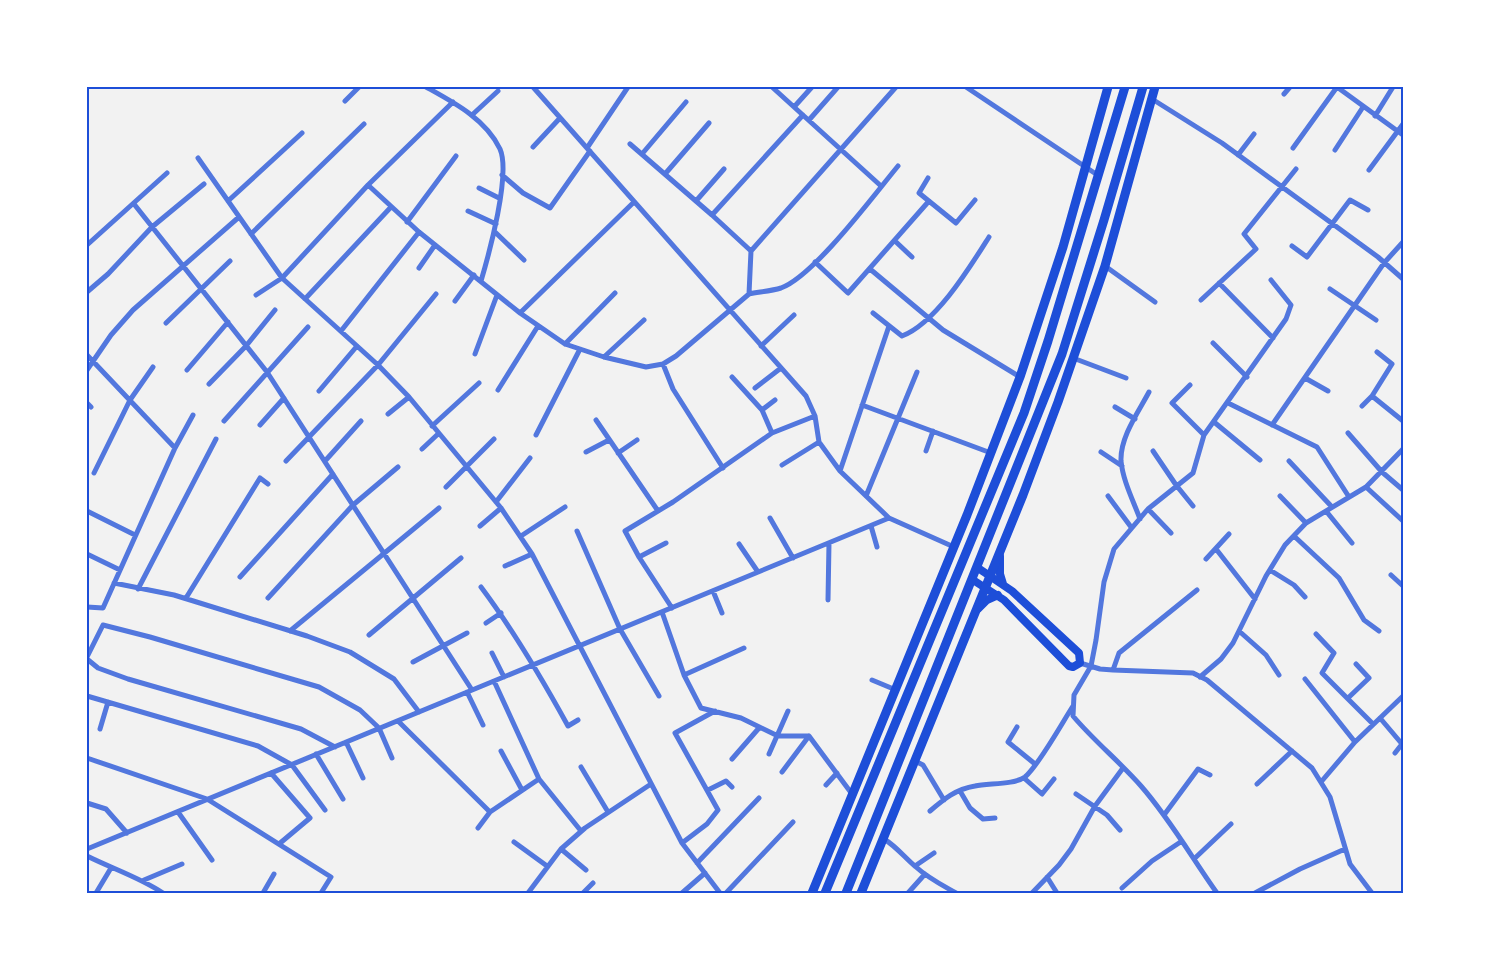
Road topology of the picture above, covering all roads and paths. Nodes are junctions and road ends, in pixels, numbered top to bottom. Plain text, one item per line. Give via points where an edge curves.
1 (359, 87) edge
2 (426, 87) edge
3 (533, 87) edge
4 (628, 87) edge
5 (772, 87) edge
6 (812, 87) edge
7 (838, 87) edge
8 (896, 87) edge
9 (966, 87) edge
10 (1108, 87) edge
11 (1125, 87) edge
12 (1143, 87) edge
13 (1155, 87) edge
14 (1290, 87) edge
15 (1337, 87) edge
16 (1393, 87) edge
17 (498, 91) dead end
18 (1284, 94) dead end
19 (1152, 99) junction
20 (345, 101) dead end
21 (453, 102) junction
22 (686, 102) dead end
23 (794, 107) junction
24 (1364, 107) junction
25 (472, 115) junction
26 (803, 115) junction
27 (1375, 116) junction
28 (560, 118) junction
29 (809, 120) junction
30 (709, 123) dead end
31 (364, 124) dead end
32 (1403, 124) edge
33 (302, 133) dead end
34 (1254, 134) dead end
35 (1400, 134) edge
36 (630, 144) dead end
37 (1126, 144) junction
38 (533, 147) dead end
39 (840, 148) junction
40 (1293, 148) dead end
41 (589, 150) junction
42 (1335, 150) dead end
43 (1139, 151) junction
44 (642, 154) junction
45 (1238, 155) junction
46 (456, 156) dead end
47 (198, 158) dead end
48 (898, 166) dead end
49 (1084, 166) junction
50 (1296, 169) dead end
51 (724, 170) dead end
52 (1370, 170) dead end
53 (167, 173) dead end
54 (665, 174) junction
55 (502, 175) junction
56 (1099, 176) junction
57 (928, 178) dead end
58 (204, 184) dead end
59 (368, 185) junction
60 (881, 186) junction
61 (1282, 187) junction
62 (479, 188) dead end
63 (499, 198) junction
64 (975, 200) dead end
65 (228, 201) junction
66 (696, 201) junction
67 (929, 201) junction
68 (634, 202) junction
69 (134, 204) junction
70 (391, 207) junction
71 (1368, 210) dead end
72 (468, 211) dead end
73 (712, 215) junction
74 (239, 217) junction
75 (1104, 220) junction
76 (407, 222) junction
77 (1118, 223) junction
78 (1331, 223) junction
79 (496, 224) junction
80 (152, 227) junction
81 (419, 232) junction
82 (495, 232) junction
83 (251, 234) junction
84 (988, 237) dead end
85 (895, 241) junction
86 (1403, 242) edge
87 (87, 245) edge
88 (435, 245) junction
89 (1292, 246) dead end
90 (751, 251) junction
91 (912, 256) dead end
92 (524, 260) dead end
93 (230, 261) dead end
94 (815, 262) junction
95 (1384, 263) junction
96 (183, 266) junction
97 (1105, 266) junction
98 (419, 268) dead end
99 (870, 269) junction
100 (474, 275) junction
101 (282, 278) junction
102 (1403, 279) edge
103 (1270, 280) dead end
104 (481, 281) junction
105 (1219, 283) junction
106 (201, 288) junction
107 (1330, 289) dead end
108 (87, 292) edge
109 (436, 294) dead end
110 (615, 294) dead end
111 (749, 294) junction
112 (256, 295) dead end
113 (497, 295) junction
114 (305, 299) junction
115 (1201, 300) dead end
116 (455, 301) dead end
117 (1155, 302) dead end
118 (1355, 305) junction
119 (275, 310) dead end
120 (730, 310) junction
121 (1076, 311) junction
122 (520, 313) junction
123 (873, 313) dead end
124 (1089, 314) junction
125 (794, 315) dead end
126 (928, 317) junction
127 (644, 320) dead end
128 (1376, 320) dead end
129 (228, 322) junction
130 (166, 323) dead end
131 (538, 326) junction
132 (889, 326) junction
133 (308, 327) dead end
134 (341, 332) junction
135 (1034, 338) junction
136 (1273, 339) junction
137 (1048, 341) junction
138 (1213, 343) dead end
139 (564, 344) junction
140 (246, 346) junction
141 (357, 346) junction
142 (761, 346) junction
143 (580, 349) junction
144 (1377, 352) dead end
145 (475, 354) dead end
146 (87, 355) edge
147 (604, 357) junction
148 (1073, 358) junction
149 (94, 362) junction
150 (663, 364) junction
151 (378, 365) junction
152 (153, 367) dead end
153 (781, 368) junction
154 (87, 370) edge
155 (187, 370) dead end
156 (267, 372) junction
157 (917, 372) dead end
158 (1247, 376) junction
159 (732, 377) dead end
160 (1020, 377) junction
161 (1126, 378) dead end
162 (1305, 378) junction
163 (209, 384) dead end
164 (479, 384) dead end
165 (1190, 385) dead end
166 (756, 388) dead end
167 (498, 390) dead end
168 (319, 391) dead end
169 (1328, 391) dead end
170 (1149, 392) dead end
171 (1372, 396) junction
172 (409, 397) junction
173 (1045, 398) junction
174 (284, 399) junction
175 (775, 399) dead end
176 (130, 400) junction
177 (1058, 402) junction
178 (1228, 403) junction
179 (862, 405) junction
180 (1362, 405) dead end
181 (1009, 406) junction
182 (1115, 407) dead end
183 (762, 410) junction
184 (1024, 413) junction
185 (388, 414) dead end
186 (193, 415) dead end
187 (815, 416) junction
188 (898, 418) junction
189 (1135, 419) junction
190 (596, 420) dead end
191 (224, 421) dead end
192 (361, 421) dead end
193 (1403, 421) edge
194 (1214, 422) junction
195 (260, 425) dead end
196 (1272, 425) junction
197 (432, 426) junction
198 (1000, 429) junction
199 (933, 431) junction
200 (772, 433) junction
201 (1348, 433) dead end
202 (438, 434) junction
203 (1014, 434) junction
204 (536, 435) dead end
205 (1204, 435) junction
206 (309, 438) junction
207 (216, 439) dead end
208 (494, 439) dead end
209 (609, 440) junction
210 (637, 440) dead end
211 (819, 442) junction
212 (175, 448) junction
213 (422, 448) dead end
214 (1403, 449) edge
215 (926, 451) dead end
216 (1153, 451) dead end
217 (586, 452) dead end
218 (618, 453) junction
219 (991, 453) junction
220 (1101, 453) dead end
221 (530, 458) dead end
222 (1260, 460) dead end
223 (286, 461) dead end
224 (325, 461) junction
225 (1289, 461) dead end
226 (782, 465) dead end
227 (1123, 466) junction
228 (398, 467) dead end
229 (465, 467) junction
230 (723, 468) junction
231 (840, 471) junction
232 (1382, 472) junction
233 (94, 473) dead end
234 (333, 474) junction
235 (268, 484) dead end
236 (1176, 485) junction
237 (446, 487) dead end
238 (1366, 487) junction
239 (1403, 490) edge
240 (866, 496) junction
241 (1108, 496) dead end
242 (1280, 496) dead end
243 (1349, 497) junction
244 (496, 502) junction
245 (353, 505) junction
246 (1193, 506) dead end
247 (565, 507) dead end
248 (1332, 507) junction
249 (439, 508) dead end
250 (501, 508) junction
251 (1148, 509) junction
252 (87, 511) edge
253 (1326, 511) junction
254 (658, 512) junction
255 (770, 518) dead end
256 (889, 518) junction
257 (1140, 519) junction
258 (1403, 521) edge
259 (1306, 523) junction
260 (480, 526) dead end
261 (871, 526) junction
262 (1131, 527) junction
263 (577, 531) dead end
264 (1172, 533) dead end
265 (1229, 534) dead end
266 (135, 535) junction
267 (521, 536) junction
268 (1294, 536) junction
269 (666, 543) dead end
270 (829, 543) junction
271 (1352, 543) dead end
272 (739, 544) dead end
273 (877, 547) dead end
274 (954, 547) junction
275 (1216, 549) junction
276 (1000, 550) junction
277 (87, 554) edge
278 (384, 554) junction
279 (532, 554) junction
280 (639, 557) junction
281 (461, 558) dead end
282 (793, 558) junction
283 (1206, 559) dead end
284 (505, 566) dead end
285 (978, 568) junction
286 (120, 570) junction
287 (1270, 570) junction
288 (758, 572) junction
289 (990, 575) junction
290 (1391, 575) dead end
291 (240, 577) dead end
292 (973, 580) junction
293 (114, 583) junction
294 (1003, 584) junction
295 (1403, 586) edge
296 (481, 587) dead end
297 (985, 587) junction
298 (138, 589) junction
299 (1197, 590) dead end
300 (713, 591) junction
301 (1012, 591) junction
302 (1305, 597) dead end
303 (186, 598) junction
304 (268, 598) dead end
305 (1001, 598) junction
306 (1255, 598) junction
307 (413, 599) junction
308 (828, 600) dead end
309 (87, 607) edge
310 (672, 608) junction
311 (662, 612) junction
312 (722, 612) dead end
313 (976, 612) junction
314 (501, 613) junction
315 (486, 623) dead end
316 (620, 629) junction
317 (290, 631) junction
318 (1239, 631) junction
319 (1380, 631) dead end
320 (467, 633) dead end
321 (1316, 634) dead end
322 (369, 636) dead end
323 (443, 645) junction
324 (579, 646) junction
325 (744, 648) dead end
326 (492, 653) dead end
327 (87, 658) edge
328 (413, 662) dead end
329 (907, 663) junction
330 (1080, 663) junction
331 (534, 664) junction
332 (1356, 664) dead end
333 (1091, 666) junction
334 (920, 667) junction
335 (1113, 670) junction
336 (684, 675) junction
337 (1279, 675) dead end
338 (1200, 676) junction
339 (504, 677) junction
340 (1305, 679) dead end
341 (872, 680) dead end
342 (494, 681) junction
343 (896, 690) junction
344 (470, 691) junction
345 (87, 696) edge
346 (659, 696) dead end
347 (1348, 698) junction
348 (1402, 699) edge
349 (108, 702) junction
350 (924, 702) junction
351 (1074, 705) junction
352 (937, 707) junction
353 (715, 711) junction
354 (788, 711) dead end
355 (419, 712) junction
356 (1380, 718) junction
357 (578, 720) dead end
358 (398, 721) junction
359 (1373, 724) junction
360 (483, 725) dead end
361 (1017, 727) dead end
362 (379, 728) junction
363 (759, 728) junction
364 (100, 729) dead end
365 (778, 736) junction
366 (809, 736) junction
367 (345, 742) junction
368 (1355, 742) junction
369 (335, 747) junction
370 (1292, 751) junction
371 (501, 752) dead end
372 (1395, 753) dead end
373 (316, 754) junction
374 (769, 754) dead end
375 (87, 758) edge
376 (392, 758) dead end
377 (732, 759) dead end
378 (915, 762) junction
379 (1035, 764) junction
380 (292, 765) junction
381 (581, 767) dead end
382 (1123, 768) junction
383 (782, 772) dead end
384 (271, 773) junction
385 (837, 773) junction
386 (1210, 775) dead end
387 (363, 778) dead end
388 (1024, 778) junction
389 (539, 779) junction
390 (1054, 779) dead end
391 (1321, 782) junction
392 (1257, 783) dead end
393 (651, 784) junction
394 (826, 785) dead end
395 (732, 787) dead end
396 (522, 790) junction
397 (708, 790) junction
398 (960, 791) junction
399 (1076, 794) dead end
400 (852, 795) junction
401 (759, 798) dead end
402 (207, 799) junction
403 (343, 799) dead end
404 (944, 800) junction
405 (87, 803) edge
406 (1095, 806) junction
407 (325, 810) dead end
408 (930, 811) dead end
409 (178, 812) junction
410 (490, 812) junction
411 (608, 812) junction
412 (1164, 815) junction
413 (995, 818) dead end
414 (793, 822) dead end
415 (1231, 824) dead end
416 (478, 828) dead end
417 (1120, 830) dead end
418 (581, 831) junction
419 (127, 833) junction
420 (884, 839) junction
421 (513, 842) dead end
422 (1182, 842) junction
423 (682, 843) junction
424 (279, 844) junction
425 (87, 849) edge
426 (561, 849) junction
427 (1345, 849) junction
428 (934, 853) dead end
429 (87, 856) edge
430 (1194, 859) junction
431 (212, 860) dead end
432 (697, 863) junction
433 (182, 864) dead end
434 (547, 866) junction
435 (915, 866) junction
436 (111, 868) junction
437 (586, 870) dead end
438 (705, 873) junction
439 (274, 874) dead end
440 (925, 874) junction
441 (1047, 877) junction
442 (144, 880) junction
443 (592, 883) dead end
444 (1122, 888) dead end
445 (322, 892) edge
446 (1261, 892) edge
447 (96, 893) edge
448 (163, 893) edge
449 (263, 893) edge
450 (528, 893) edge
451 (584, 893) edge
452 (682, 893) edge
453 (720, 893) edge
454 (726, 893) edge
455 (812, 893) edge
456 (825, 893) edge
457 (846, 893) edge
458 (861, 893) edge
459 (908, 893) edge
460 (956, 893) edge
461 (1032, 893) edge
462 (1057, 893) edge
463 (1217, 893) edge
464 (1372, 893) edge

1 - 20 street
2 - 21 street
3 - 28 street
4 - 41 street
5 - 23 street
6 - 23 street
7 - 29 street
8 - 39 street
9 - 49 street
10 - 49 highway
11 - 56 highway
12 - 37 highway
13 - 19 highway
14 - 18 street
15 - 24 street
15 - 40 street
16 - 27 street
17 - 25 street
19 - 43 highway
19 - 45 street
21 - 25 street
21 - 59 street
22 - 44 street
23 - 26 street
24 - 27 street
24 - 42 street
25 - 55 street via 501,151
26 - 29 street
26 - 73 street
27 - 35 street
28 - 38 street
28 - 41 street
29 - 39 street
30 - 54 street
31 - 83 street
32 - 35 street
33 - 65 street
34 - 45 street
35 - 52 street
36 - 44 street
37 - 43 highway
37 - 75 highway
39 - 60 street
39 - 90 street
41 - 55 street via 550,208 522,193
41 - 68 street
43 - 77 highway
44 - 54 street
45 - 61 street
46 - 76 street
47 - 65 street
48 - 60 street
49 - 56 street
49 - 135 highway
50 - 61 street
51 - 66 street
53 - 69 street
54 - 66 street
55 - 63 street
56 - 137 highway
57 - 67 street via 919,192
58 - 80 street
59 - 70 street
59 - 101 street
60 - 94 street
61 - 78 street
61 - 105 street via 1244,234 1256,249
62 - 63 street
63 - 79 street
64 - 67 street via 956,223
65 - 74 street
66 - 73 street
67 - 85 street
68 - 120 street
68 - 122 street
69 - 80 street
69 - 87 street
70 - 76 street
70 - 114 street
71 - 78 street via 1350,200
72 - 79 street
73 - 90 street
74 - 83 street
74 - 96 street
75 - 77 highway
75 - 121 highway
76 - 81 street
77 - 97 highway
78 - 89 street via 1307,257
78 - 95 street
79 - 82 street
80 - 96 street
80 - 108 street
81 - 88 street
81 - 134 street
82 - 92 street
82 - 104 street
83 - 101 street
84 - 126 street via 962,279
85 - 91 street
85 - 99 street
86 - 95 street
88 - 98 street
88 - 100 street
90 - 111 street
93 - 106 street
94 - 99 street via 848,293
94 - 111 street via 782,287
95 - 102 street
95 - 118 street
96 - 106 street
96 - 149 street via 132,310
97 - 117 street
97 - 124 highway
99 - 126 street
100 - 104 street
100 - 116 street
101 - 112 street
101 - 114 street
103 - 136 street via 1291,304
104 - 113 street
105 - 115 street
105 - 136 street
106 - 129 street
106 - 130 street
107 - 118 street
109 - 151 street
110 - 139 street
111 - 120 street
113 - 122 street
113 - 145 street
114 - 134 street
118 - 128 street
118 - 162 street
119 - 140 street
120 - 142 street
120 - 150 street
121 - 124 highway
121 - 173 highway
122 - 131 street
123 - 132 street
124 - 148 highway
125 - 142 street
126 - 132 street via 915,331 902,336
126 - 160 street
127 - 147 street
129 - 140 street
129 - 155 street
131 - 139 street
131 - 167 street
132 - 179 street
133 - 156 street
134 - 141 street
135 - 137 highway
135 - 160 highway
136 - 158 street
137 - 184 highway
138 - 158 street
139 - 143 street
140 - 156 street
140 - 163 street
141 - 151 street
141 - 168 street
142 - 153 street
143 - 147 street
143 - 204 street
144 - 171 street via 1392,364
146 - 149 street
147 - 150 street via 646,366
148 - 161 street
148 - 177 highway
149 - 154 street
149 - 176 street
150 - 230 street via 673,389
151 - 172 street
151 - 206 street
152 - 176 street
153 - 166 street
153 - 187 street via 806,396
156 - 174 street
156 - 191 street
157 - 188 street
158 - 178 street
159 - 183 street
160 - 181 highway
162 - 169 street
162 - 196 street
164 - 197 street
165 - 205 street via 1172,403
170 - 189 street
171 - 180 street
171 - 193 street
172 - 185 street
172 - 197 street
173 - 177 highway
173 - 285 highway
174 - 195 street
174 - 206 street
175 - 183 street
176 - 212 street
176 - 233 street
177 - 276 highway
178 - 194 street
178 - 196 street
179 - 188 street
179 - 231 street
181 - 184 highway
181 - 198 highway
182 - 189 street
183 - 200 street
184 - 203 highway
186 - 212 street
187 - 200 street
187 - 211 street
188 - 199 street
188 - 240 street
189 - 227 street via 1125,439
190 - 209 street
192 - 224 street
194 - 205 street
194 - 222 street
196 - 243 street via 1317,447
197 - 202 street
198 - 203 highway
198 - 219 highway
199 - 215 street
199 - 219 street
200 - 230 street
201 - 232 street
202 - 213 street
202 - 229 street
203 - 334 highway
205 - 236 street via 1192,473
206 - 223 street
206 - 224 street
207 - 298 street
208 - 229 street
209 - 217 street
209 - 218 street
210 - 218 street
211 - 226 street
211 - 231 street
212 - 266 street
214 - 232 street
216 - 236 street
218 - 254 street
219 - 274 highway
220 - 227 street
221 - 244 street
224 - 234 street
225 - 248 street
227 - 257 street
228 - 245 street
229 - 237 street
229 - 244 street
230 - 254 street
231 - 240 street
232 - 238 street
232 - 239 street
234 - 245 street
234 - 291 street
235 - 303 street via 260,478
236 - 246 street
236 - 251 street
238 - 243 street
238 - 258 street
240 - 256 street
241 - 262 street
242 - 259 street
243 - 248 street
244 - 250 street
245 - 278 street
245 - 304 street
247 - 267 street
248 - 253 street
249 - 278 street
250 - 260 street
250 - 267 street
251 - 257 street
251 - 264 street
252 - 266 street
253 - 259 street
253 - 271 street
254 - 280 street via 625,531
255 - 282 street
256 - 261 street
256 - 274 street
257 - 262 street
259 - 268 street
261 - 270 street
261 - 273 street
262 - 333 street via 1114,549 1104,582
263 - 316 street
265 - 275 street
266 - 286 street
267 - 279 street
268 - 287 street
268 - 319 street via 1339,578 1364,620
269 - 280 street
270 - 282 street
270 - 308 street
272 - 288 street
274 - 329 highway
275 - 283 street
275 - 306 street
276 - 289 highway
276 - 294 main road
277 - 286 street
278 - 307 street
278 - 317 street
279 - 284 street
279 - 324 street
280 - 310 street
281 - 307 street
282 - 288 street
285 - 289 main road
285 - 292 highway
286 - 293 street
287 - 302 street
287 - 306 street
288 - 300 street
289 - 294 main road
289 - 297 highway
290 - 295 street
292 - 297 main road
292 - 350 highway
293 - 298 street
293 - 309 street via 103,608
294 - 301 main road
296 - 314 street
297 - 305 main road
297 - 313 highway
298 - 303 street
299 - 335 street via 1119,653
300 - 310 street
300 - 312 street
301 - 305 main road via 1005,591
301 - 330 main road via 1079,654
303 - 317 street
305 - 313 main road via 987,600
305 - 330 main road via 1068,666
306 - 318 street
307 - 322 street
307 - 323 street
310 - 311 street
311 - 316 street
311 - 336 street
313 - 352 highway
314 - 315 street
314 - 331 street
316 - 324 street
316 - 346 street
317 - 355 street via 350,652 394,679
318 - 337 street via 1266,655
318 - 338 street via 1221,659
320 - 323 street
321 - 347 street via 1334,654 1322,673
323 - 328 street
323 - 344 street
324 - 331 street
324 - 393 street
325 - 336 street
326 - 339 street
327 - 362 street via 103,625 319,687 360,710
327 - 369 street via 98,668 128,679 301,729
329 - 334 highway
329 - 343 highway
330 - 333 street
331 - 339 street
331 - 357 street via 568,726
332 - 347 street via 1369,678
333 - 335 street
333 - 351 street via 1074,695
334 - 456 highway
335 - 338 street via 1193,672
336 - 353 street via 700,708
338 - 370 street
339 - 342 street
340 - 368 street
341 - 343 street
342 - 344 street
342 - 389 street
343 - 400 highway
344 - 355 street
344 - 360 street
345 - 349 street
347 - 359 street
348 - 356 street
349 - 364 street
349 - 380 street via 258,746
350 - 352 highway
350 - 457 highway
351 - 379 street
351 - 382 street via 1073,716
352 - 378 highway
353 - 363 street
353 - 397 street via 675,733
354 - 365 street
355 - 358 street
356 - 359 street
356 - 372 street via 1402,744
358 - 362 street
358 - 410 street
359 - 368 street
361 - 379 street via 1008,742
362 - 367 street
362 - 376 street
363 - 365 street
363 - 377 street
365 - 366 street
365 - 374 street
366 - 383 street
366 - 385 street
367 - 369 street
367 - 387 street
368 - 391 street
369 - 373 street
370 - 391 street
370 - 392 street
371 - 396 street
373 - 380 street
373 - 403 street
375 - 402 street
378 - 404 street via 923,765
378 - 420 highway
379 - 388 street
380 - 384 street
380 - 407 street
381 - 411 street
382 - 406 street
382 - 412 street
384 - 402 street
384 - 424 street via 310,818
385 - 394 street
385 - 400 street
386 - 412 street via 1198,769
388 - 390 street via 1042,794
388 - 398 street
389 - 396 street
389 - 418 street
391 - 427 street via 1330,797
393 - 411 street
393 - 423 street
395 - 397 street via 726,781
396 - 410 street
397 - 423 street via 718,810
398 - 404 street
398 - 413 street via 970,808 983,819
399 - 406 street
400 - 455 highway
401 - 432 street
402 - 409 street
402 - 424 street
404 - 408 street
405 - 419 street via 106,809
406 - 417 street
406 - 441 street via 1071,849
409 - 419 street
409 - 431 street
410 - 416 street
411 - 418 street
412 - 422 street
414 - 454 street
415 - 430 street
418 - 426 street
419 - 425 street
420 - 435 street
420 - 458 highway
421 - 434 street
422 - 430 street
422 - 444 street via 1152,861
423 - 432 street
424 - 445 street via 331,876
426 - 434 street
426 - 437 street
427 - 446 street
427 - 464 street via 1350,864
428 - 435 street
429 - 436 street
430 - 463 street
432 - 438 street
433 - 442 street
434 - 450 street
435 - 440 street
436 - 442 street
436 - 447 street
438 - 452 street
438 - 453 street
439 - 449 street
440 - 459 street
440 - 460 street
441 - 461 street
441 - 462 street
442 - 448 street
443 - 451 street

